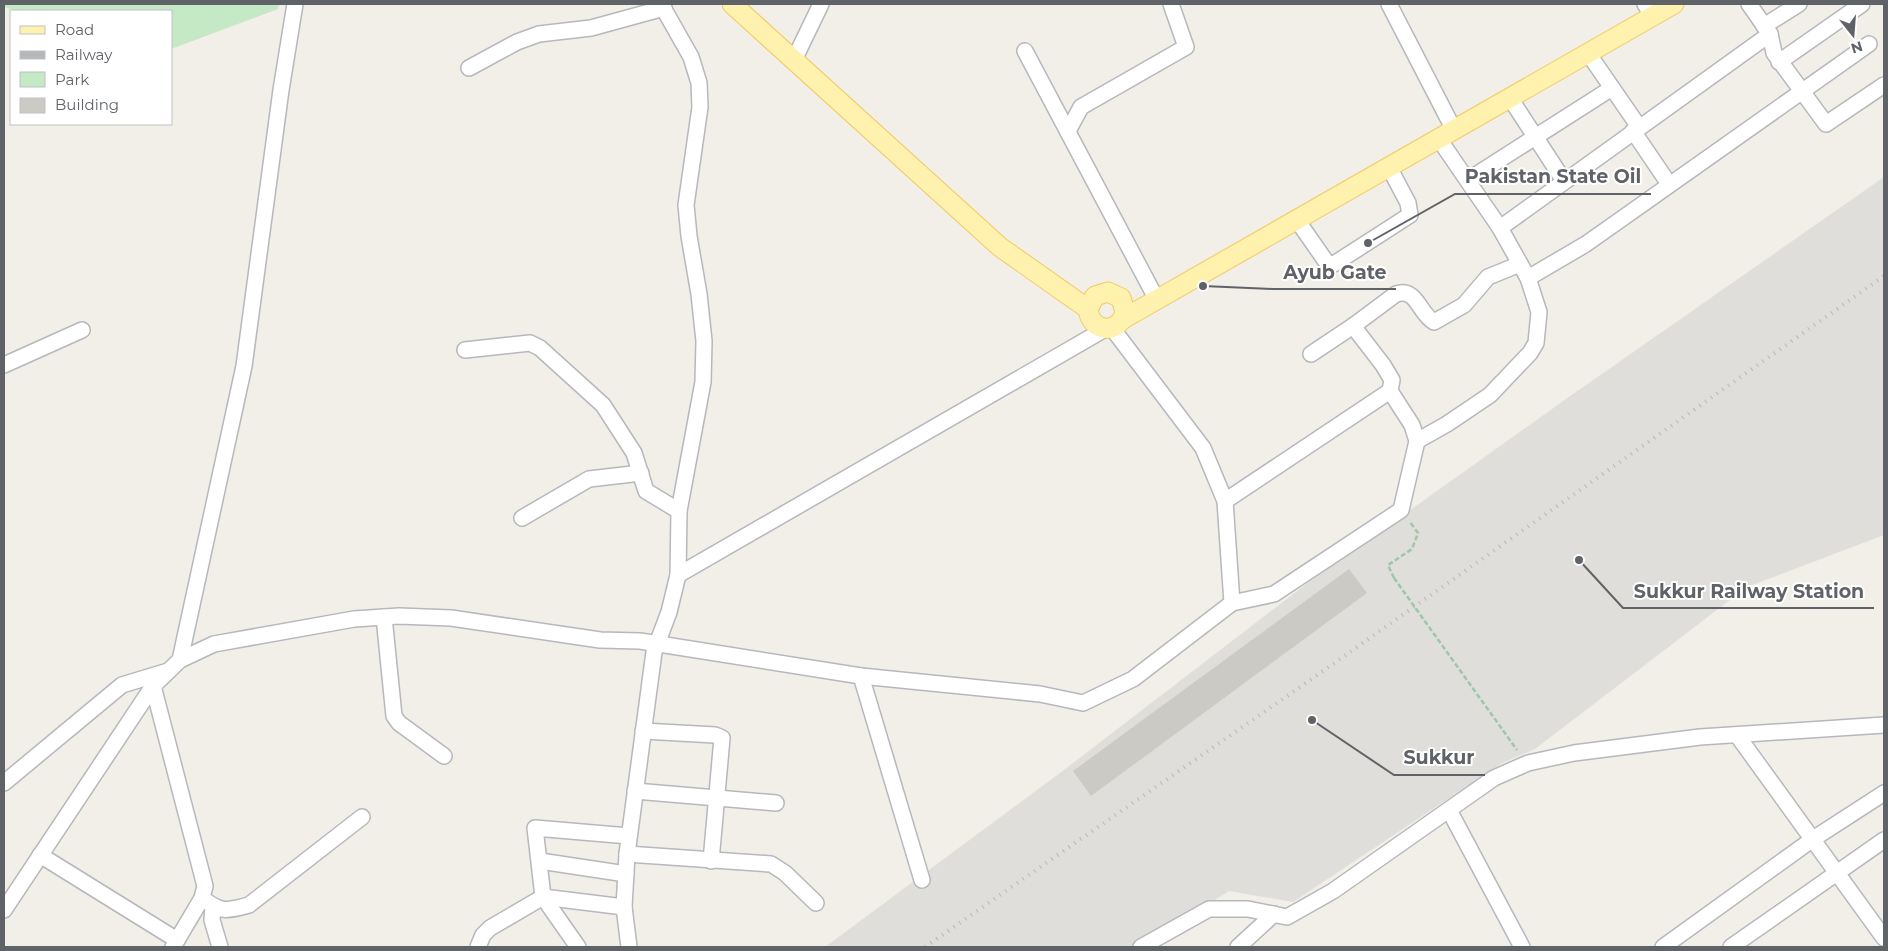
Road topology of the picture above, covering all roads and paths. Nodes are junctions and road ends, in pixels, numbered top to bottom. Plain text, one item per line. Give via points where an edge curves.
1 (295, 4) edge
2 (732, 4) edge
3 (821, 4) edge
4 (1171, 4) edge
5 (1389, 4) edge
6 (1674, 4) edge
7 (1749, 4) edge
8 (1799, 4) edge
9 (1862, 4) edge
10 (662, 6) edge
11 (1649, 10) edge
12 (1767, 30) junction
13 (1869, 44) dead end
14 (1025, 51) dead end
15 (1588, 53) junction
16 (794, 60) junction
17 (1779, 62) junction
18 (469, 68) dead end
19 (1884, 85) edge
20 (1612, 88) junction
21 (1802, 91) junction
22 (1510, 98) junction
23 (1636, 130) junction
24 (1068, 131) junction
25 (1447, 134) junction
26 (1535, 136) junction
27 (1389, 167) junction
28 (1468, 180) junction
29 (1564, 181) junction
30 (1669, 184) junction
31 (1297, 220) junction
32 (1500, 228) junction
33 (1520, 264) junction
34 (1528, 278) junction
35 (1157, 300) junction
36 (1088, 309) junction
37 (1114, 325) junction
38 (1353, 326) junction
39 (82, 330) dead end
40 (466, 350) dead end
41 (1311, 354) dead end
42 (4, 365) edge
43 (1390, 391) junction
44 (1416, 440) junction
45 (641, 473) junction
46 (1225, 501) junction
47 (1401, 510) junction
48 (679, 511) junction
49 (522, 518) dead end
50 (678, 575) junction
51 (1232, 603) junction
52 (384, 617) junction
53 (657, 645) junction
54 (180, 660) junction
55 (169, 671) junction
56 (861, 676) junction
57 (153, 686) junction
58 (1884, 726) edge
59 (643, 731) junction
60 (1737, 735) junction
61 (1517, 750) dead end
62 (444, 756) dead end
63 (4, 782) edge
64 (635, 791) junction
65 (1884, 793) edge
66 (717, 798) junction
67 (776, 803) dead end
68 (1449, 810) junction
69 (362, 817) dead end
70 (629, 836) junction
71 (1813, 838) junction
72 (1884, 840) edge
73 (627, 854) junction
74 (40, 855) junction
75 (540, 860) junction
76 (712, 861) junction
77 (626, 874) junction
78 (1837, 874) junction
79 (922, 880) dead end
80 (543, 897) junction
81 (207, 902) junction
82 (816, 904) dead end
83 (624, 907) junction
84 (4, 910) edge
85 (1274, 914) junction
86 (1884, 938) edge
87 (175, 944) edge
88 (220, 947) edge
89 (478, 947) edge
90 (578, 947) edge
91 (630, 947) edge
92 (1141, 947) edge
93 (1238, 947) edge
94 (1522, 947) edge
95 (1663, 947) edge
96 (1731, 947) edge

1 - 54 street via 244,366
2 - 16 main road
3 - 16 street
4 - 24 street via 1186,47 1081,107
5 - 25 street
6 - 11 main road
7 - 12 street
8 - 12 street
9 - 17 street
10 - 18 street via 591,28 539,34
10 - 48 street via 691,56 700,83 700,107 686,205 703,332 703,382
11 - 15 main road
12 - 17 street
12 - 23 street
13 - 21 street
14 - 24 street
15 - 20 street
15 - 22 main road
16 - 36 main road via 1000,247
17 - 21 street
19 - 21 street via 1826,124
20 - 23 street
20 - 26 street
21 - 30 street
22 - 25 main road
22 - 26 street
23 - 29 street
23 - 30 street
24 - 35 street
25 - 27 main road
25 - 28 street
26 - 28 street
26 - 29 street
27 - 31 main road
27 - 31 street via 1408,203 1410,215 1334,264 1327,263
28 - 32 street
29 - 32 street
30 - 34 street via 1586,244
31 - 35 main road
32 - 33 street
33 - 34 street
33 - 38 street via 1488,276 1464,305 1434,322 1426,318 1415,300 1404,291
34 - 44 street via 1539,312 1533,348 1490,395
35 - 37 main road
36 - 37 main road via 1093,322
36 - 37 main road via 1095,296 1115,294 1124,304
37 - 46 street via 1203,448
37 - 50 street
38 - 41 street
38 - 43 street via 1392,380
39 - 42 street
40 - 45 street via 530,343 540,348 603,404 634,453
43 - 44 street via 1412,425
43 - 46 street
44 - 47 street
45 - 48 street via 646,491
45 - 49 street via 589,480
46 - 51 street
47 - 51 street via 1274,594
47 - 61 path, bridge via 1418,533 1412,549 1388,565 1394,578
48 - 50 street
50 - 53 street
51 - 56 street via 1133,679 1083,703 1040,694
52 - 53 street via 451,618 538,632
52 - 54 street via 354,619 214,644
52 - 62 street via 394,716
53 - 56 street
53 - 59 street
54 - 55 street
55 - 57 street
55 - 63 street via 122,685
56 - 79 street
57 - 74 street
57 - 81 street
58 - 60 street
59 - 64 street
59 - 66 street via 722,738
60 - 68 street via 1574,753 1528,763 1494,778
60 - 71 street
64 - 66 street
64 - 70 street
65 - 71 street
66 - 67 street
66 - 76 street
68 - 85 street via 1333,891 1287,917
68 - 94 street
69 - 81 street via 249,905 228,911
70 - 73 street
70 - 75 street via 535,828
71 - 78 street
71 - 95 street
72 - 78 street
73 - 76 street
73 - 77 street
74 - 84 street
74 - 87 street
75 - 77 street
75 - 80 street
76 - 82 street via 771,864 786,873
77 - 83 street
78 - 86 street
78 - 96 street
80 - 83 street
80 - 89 street via 490,928
80 - 90 street
81 - 87 street
81 - 88 street
83 - 91 street
85 - 92 street via 1248,909 1209,909
85 - 93 street

